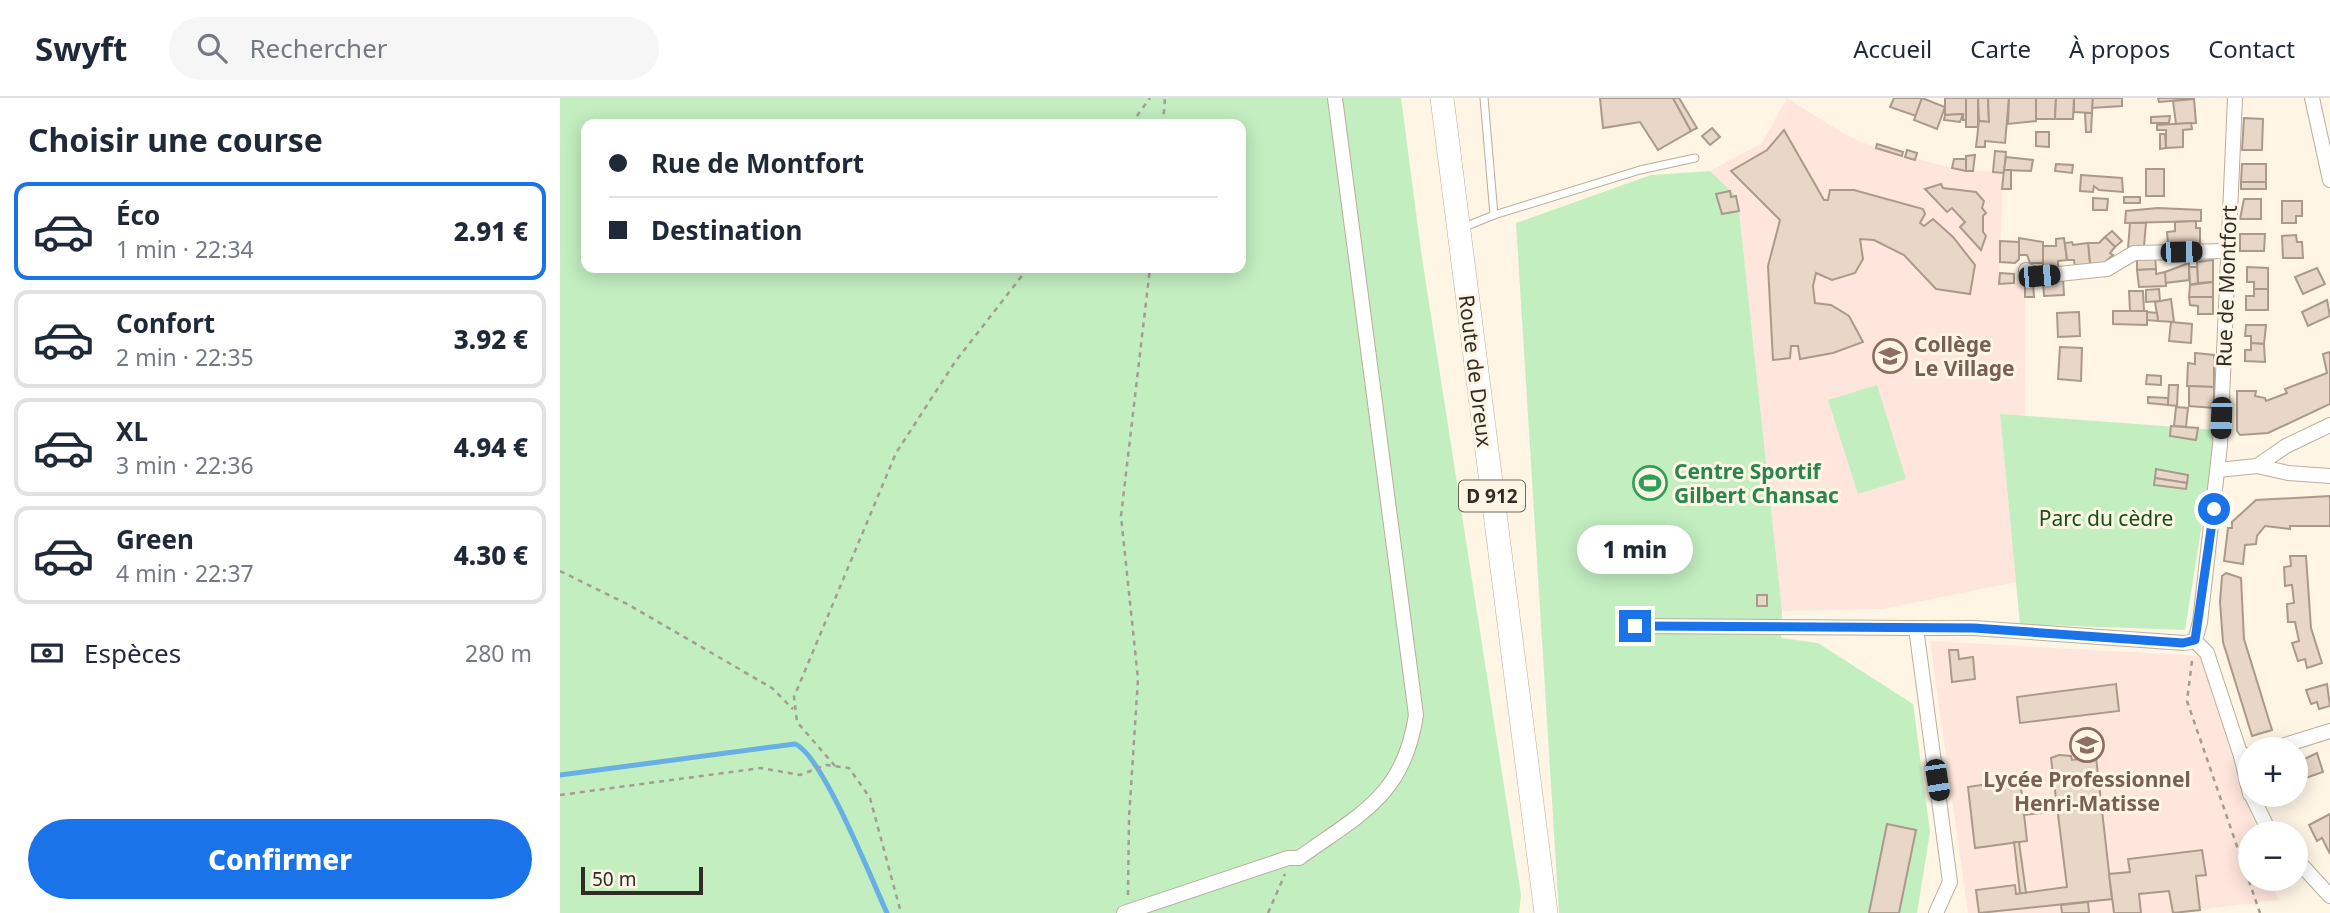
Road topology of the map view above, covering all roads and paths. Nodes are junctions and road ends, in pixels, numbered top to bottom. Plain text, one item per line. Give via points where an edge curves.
1 (1150, 98) edge
2 (1165, 98) edge
3 (1335, 98) edge
4 (1442, 98) edge
5 (1484, 98) edge
6 (2235, 98) edge
7 (2312, 98) edge
8 (1135, 119) edge
9 (1163, 119) edge
10 (1695, 158) dead end
11 (2330, 180) edge
12 (1494, 215) junction
13 (1459, 230) junction
14 (2227, 251) junction
15 (2026, 270) dead end
16 (1024, 273) edge
17 (1149, 273) edge
18 (2330, 425) edge
19 (2257, 466) junction
20 (2218, 470) junction
21 (2330, 476) edge
22 (560, 571) edge
23 (1635, 626) dead end
24 (1916, 628) junction
25 (2195, 640) junction
26 (793, 709) junction
27 (2330, 731) edge
28 (2239, 737) edge
29 (2308, 738) edge
30 (835, 766) junction
31 (560, 795) edge
32 (1299, 858) junction
33 (2308, 872) edge
34 (2330, 896) edge
35 (1543, 907) edge
36 (1126, 911) edge
37 (901, 913) edge
38 (1268, 913) edge
39 (1936, 913) edge
40 (2260, 913) edge

1 - 8 path
2 - 9 path
3 - 32 street via 1416,715 1411,746 1397,779 1379,800
4 - 13 main road, Route de Dreux / D 912
5 - 12 lane
6 - 14 street, Rue de Montfort
7 - 11 street
10 - 12 lane
12 - 13 lane
13 - 35 main road, Route de Dreux / D 912
14 - 15 street via 2134,253 2107,270 2039,276
14 - 20 street, Rue de Montfort
16 - 26 path via 955,362 896,453 794,697
17 - 36 path via 1121,516 1138,679
18 - 19 street
19 - 20 street
19 - 21 street
20 - 25 street, Rue de Montfort
22 - 26 path via 629,605 772,688
23 - 24 street
24 - 25 street via 2183,643
24 - 39 street via 1951,882
25 - 28 street via 2207,653
25 - 40 path via 2187,701
26 - 30 path via 797,722
27 - 29 street
30 - 31 path via 812,768 800,775 761,768
30 - 37 path via 849,768 870,798
32 - 36 street
32 - 38 path via 1285,874
33 - 34 street

